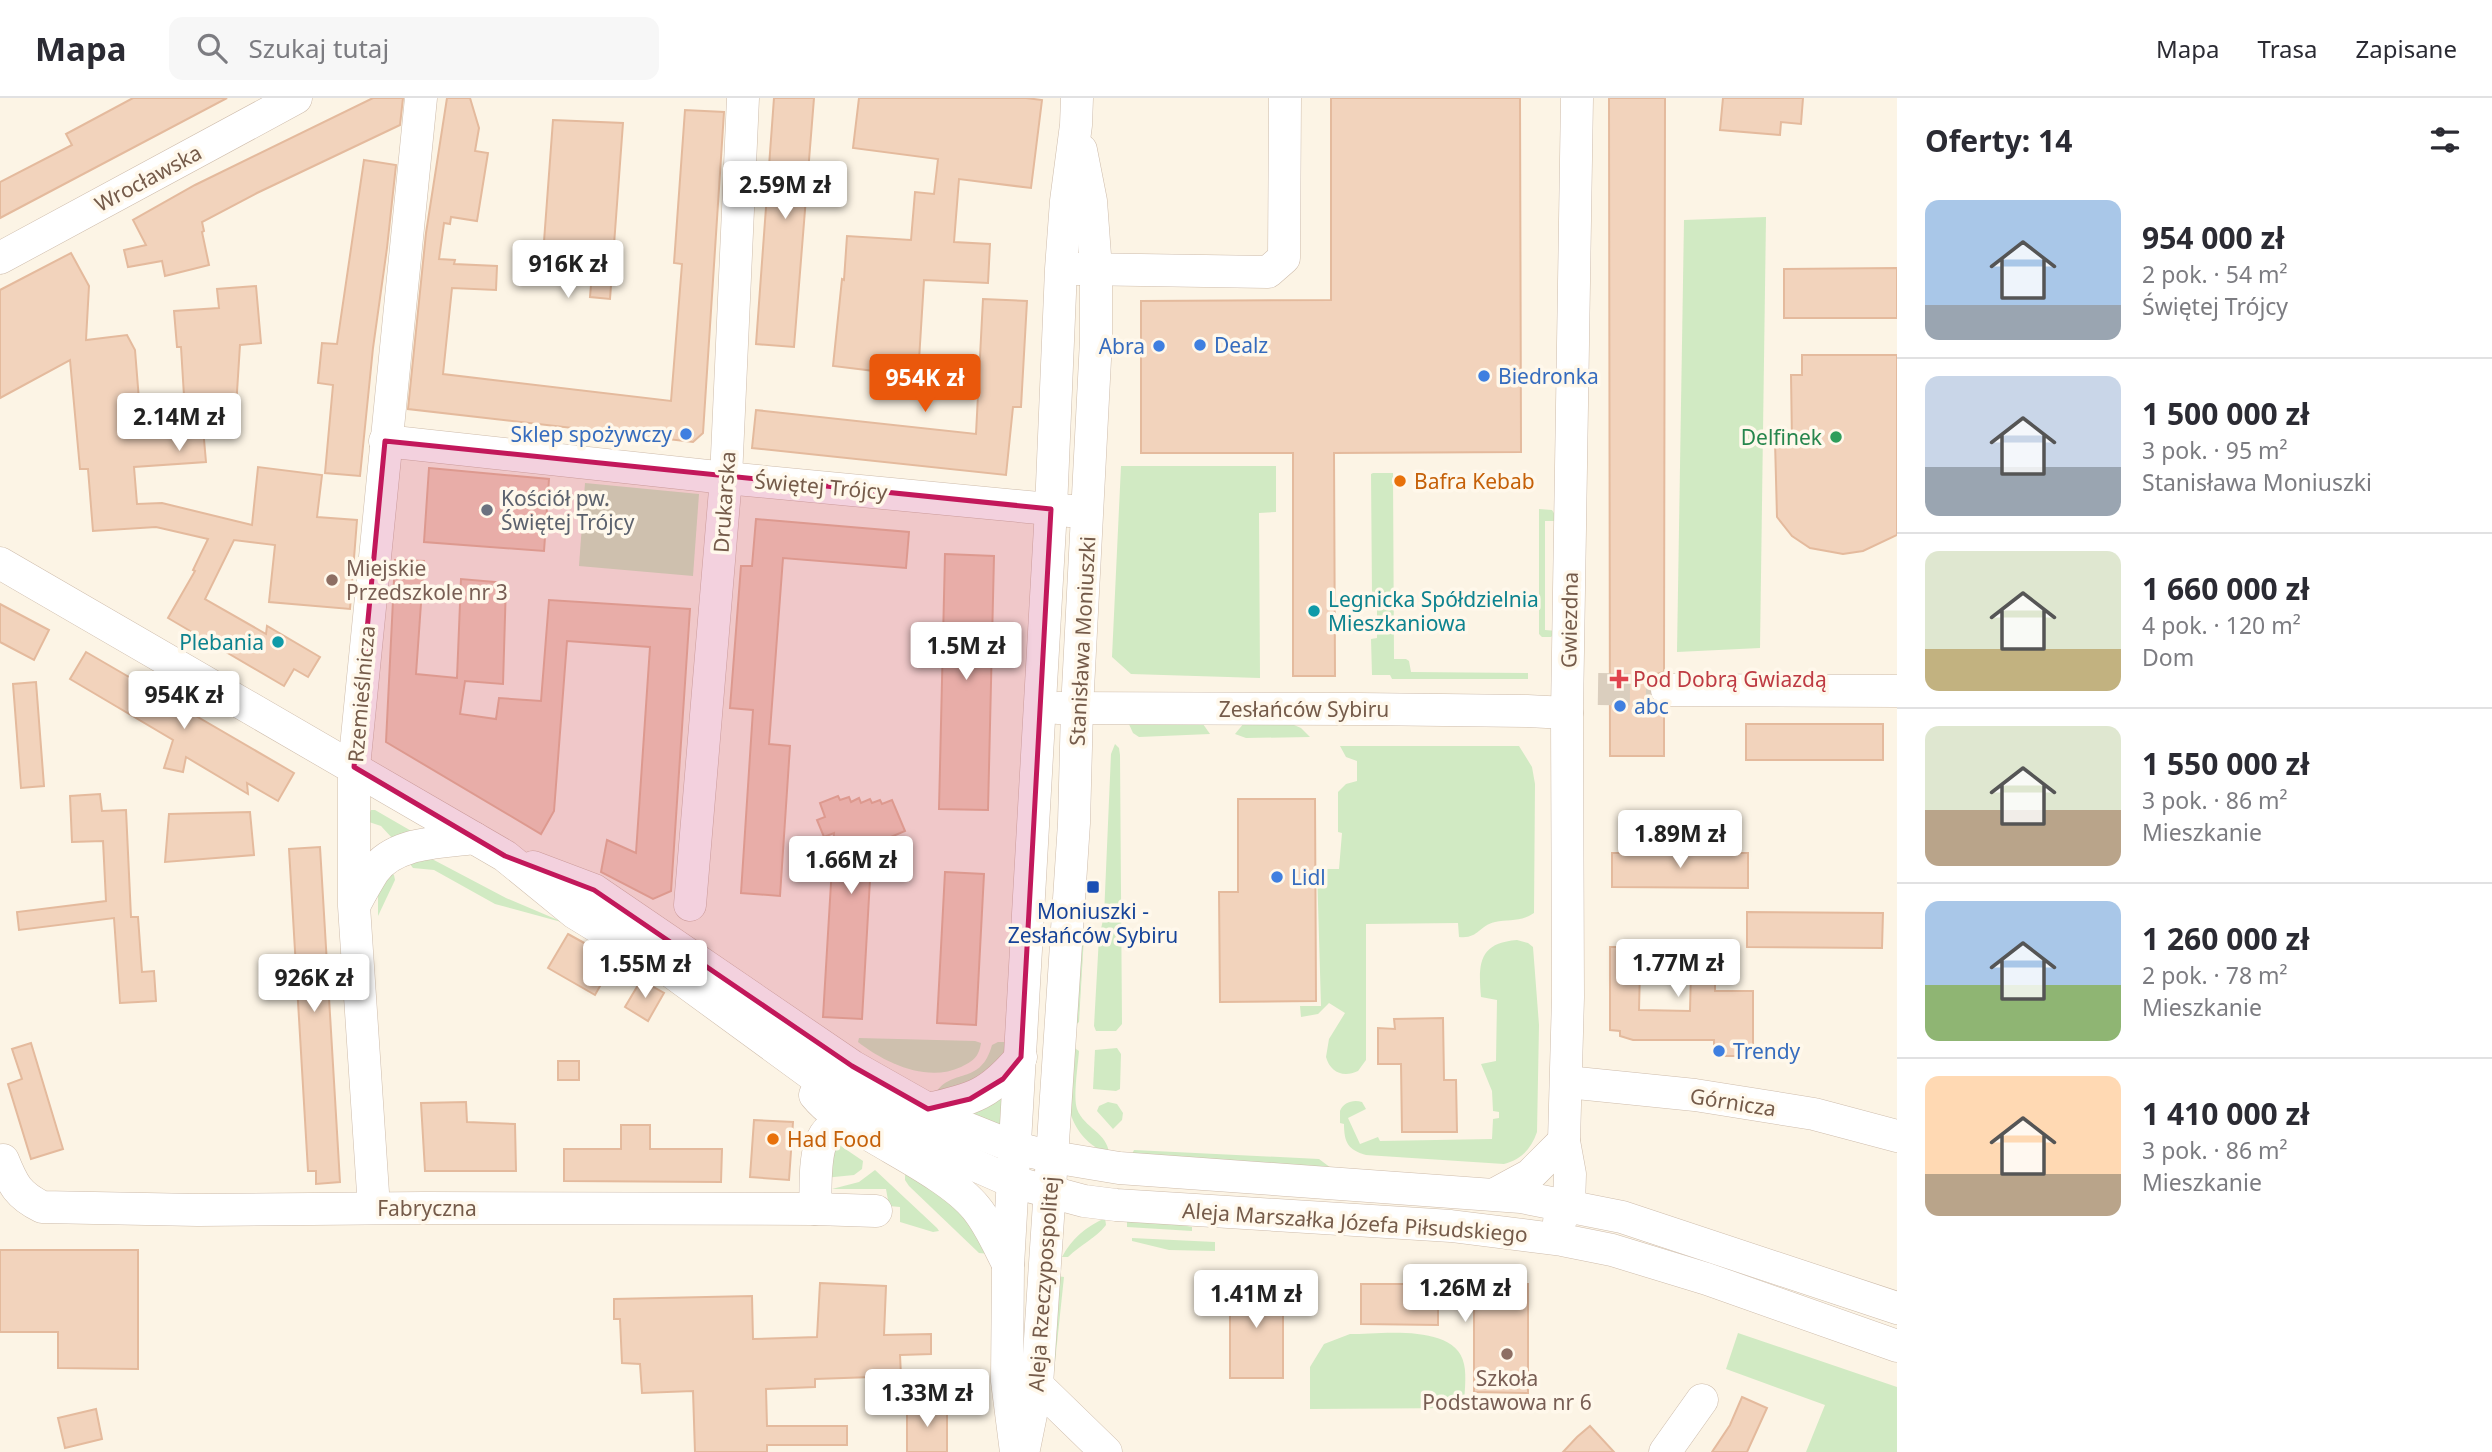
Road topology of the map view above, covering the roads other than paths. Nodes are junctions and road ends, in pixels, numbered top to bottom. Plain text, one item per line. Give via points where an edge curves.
1 (296, 98) edge
2 (421, 98) edge
3 (743, 98) edge
4 (1285, 98) edge
5 (1577, 98) edge
6 (1077, 111) edge
7 (0, 258) edge
8 (1062, 269) junction
9 (1096, 269) junction
10 (385, 442) junction
11 (726, 478) junction
12 (1051, 509) junction
13 (1089, 512) junction
14 (0, 563) edge
15 (1667, 690) tunnel mouth
16 (1897, 691) edge
17 (1040, 707) junction
18 (1077, 709) junction
19 (1567, 713) junction
20 (354, 767) junction
21 (474, 838) junction
22 (505, 856) junction
23 (354, 905) junction
24 (690, 905) dead end
25 (783, 1055) junction
26 (1021, 1057) junction
27 (1567, 1082) junction
28 (928, 1109) junction
29 (850, 1125) junction
30 (1897, 1136) edge
31 (1564, 1141) junction
32 (1016, 1148) junction
33 (1, 1156) edge
34 (1053, 1157) junction
35 (1013, 1181) junction
36 (1050, 1193) junction
37 (1495, 1194) junction
38 (12, 1201) edge
39 (1558, 1204) junction
40 (374, 1208) junction
41 (815, 1209) junction
42 (876, 1211) dead end
43 (1550, 1238) junction
44 (1008, 1266) junction
45 (1897, 1308) edge
46 (1897, 1346) edge
47 (1037, 1385) junction
48 (1702, 1400) dead end
49 (1016, 1452) edge
50 (1024, 1452) edge
51 (1106, 1452) edge
52 (1665, 1452) edge

1 - 7 street, Wrocławska
2 - 10 street, Rzemieślnicza
3 - 11 street, Drukarska
4 - 9 street via 1283,258 1268,272
5 - 19 street, Gwiezdna
6 - 8 street, Stanisława Moniuszki
6 - 9 street, Stanisława Moniuszki
8 - 9 street
8 - 12 street, Stanisława Moniuszki
9 - 13 street, Stanisława Moniuszki
10 - 11 street, Świętej Trójcy
10 - 20 street, Rzemieślnicza
11 - 12 street, Świętej Trójcy
11 - 24 street, Drukarska
12 - 13 street, Świętej Trójcy
12 - 17 street, Stanisława Moniuszki
13 - 18 street, Stanisława Moniuszki
14 - 20 street
15 - 16 street
17 - 18 street, Zesłańców Sybiru
17 - 26 street, Stanisława Moniuszki
18 - 19 street, Zesłańców Sybiru
18 - 34 street, Stanisława Moniuszki
19 - 27 street, Gwiezdna
20 - 21 street
20 - 23 street, Rzemieślnicza
21 - 22 street
21 - 23 street via 391,855 375,869
22 - 25 street via 575,913 673,973
22 - 28 street, Aleja Marszałka Józefa Piłsudskiego via 594,890 852,1066
23 - 40 street, Rzemieślnicza
25 - 29 street via 824,1106
25 - 35 street, Aleja Marszałka Józefa Piłsudskiego via 910,1133
26 - 28 street via 1003,1079 983,1093
26 - 32 street, Stanisława Moniuszki
27 - 30 street, Górnicza via 1695,1095 1814,1114
27 - 31 street, Gwiezdna
28 - 32 street, Aleja Marszałka Józefa Piłsudskiego
29 - 41 street via 828,1128 821,1138
29 - 44 street via 967,1197
31 - 37 street via 1530,1175
31 - 39 street, Gwiezdna via 1570,1174
32 - 34 street, Aleja Marszałka Józefa Piłsudskiego
32 - 35 street, Aleja Rzeczypospolitej
33 - 38 street, Fabryczna via 11,1181
34 - 36 street, Aleja Rzeczypospolitej
34 - 37 street, Aleja Marszałka Józefa Piłsudskiego via 1119,1168
35 - 36 street, Aleja Marszałka Józefa Piłsudskiego
35 - 44 street, Aleja Rzeczypospolitej
36 - 43 street, Aleja Marszałka Józefa Piłsudskiego via 1116,1205 1451,1226
36 - 47 street, Aleja Rzeczypospolitej
37 - 39 street, Aleja Marszałka Józefa Piłsudskiego
38 - 40 street, Fabryczna via 42,1208
39 - 43 street, Gwiezdna
39 - 45 street, Aleja Marszałka Józefa Piłsudskiego via 1622,1217
40 - 41 street, Fabryczna
41 - 42 street, Fabryczna
43 - 46 street, Aleja Marszałka Józefa Piłsudskiego via 1612,1250 1707,1279
44 - 49 street, Aleja Rzeczypospolitej via 1007,1381
47 - 50 street, Aleja Rzeczypospolitej
47 - 51 street
48 - 52 street

